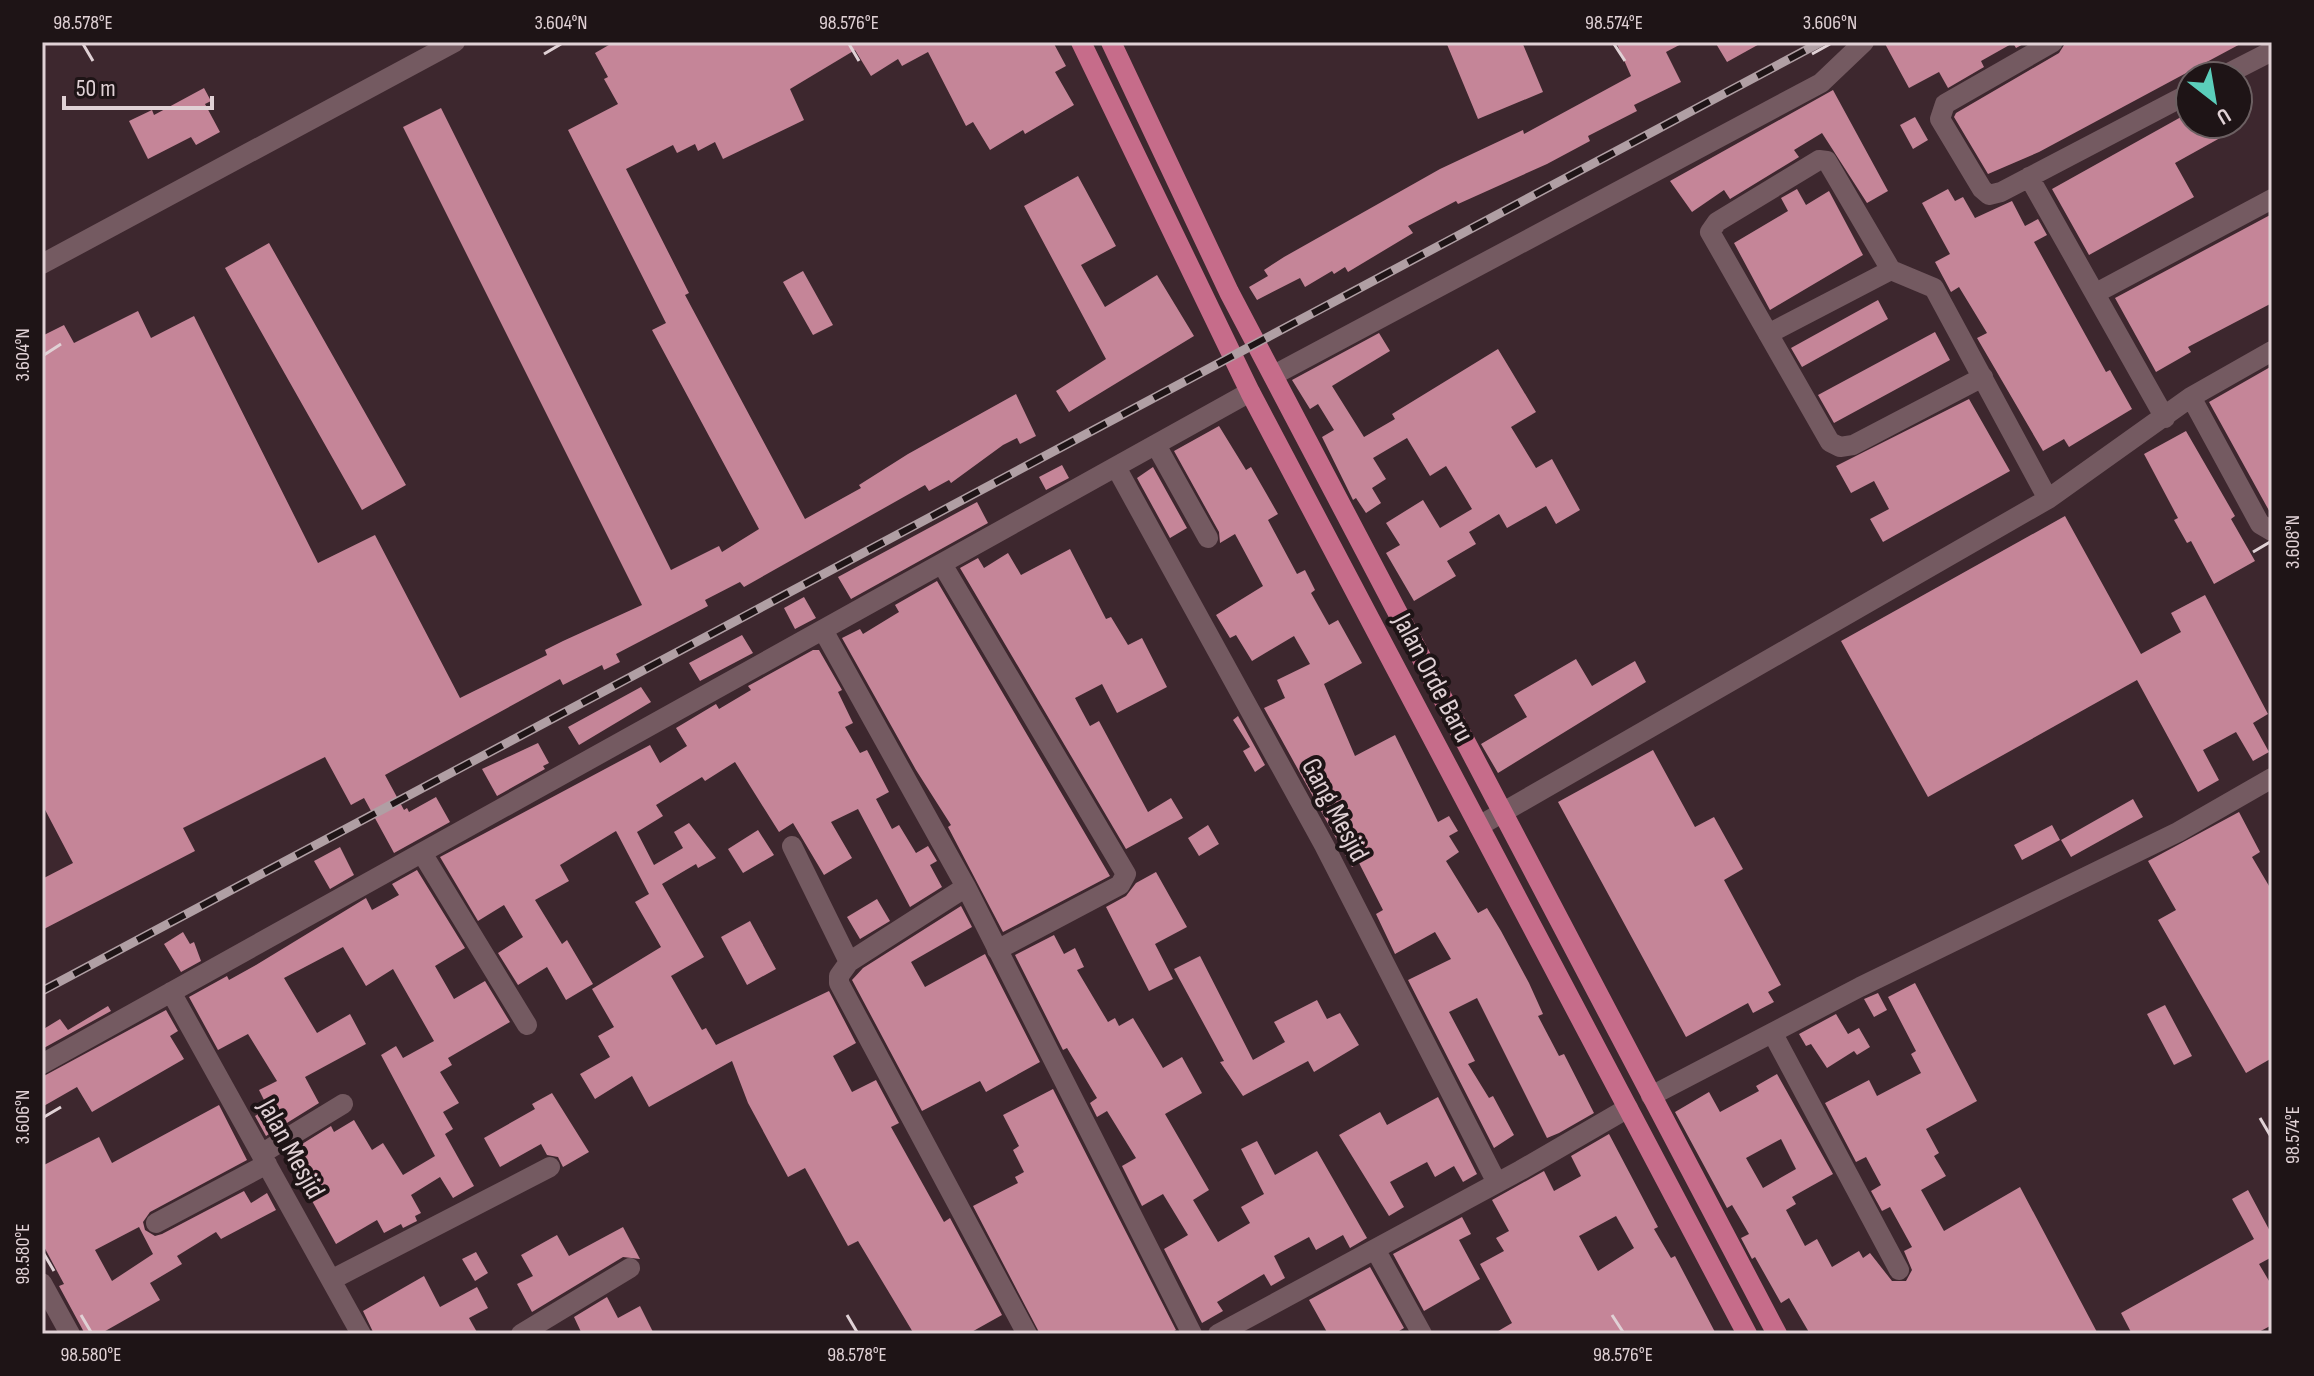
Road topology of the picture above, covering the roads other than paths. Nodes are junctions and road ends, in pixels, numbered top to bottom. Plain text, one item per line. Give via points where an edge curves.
1 (455, 42) edge
2 (1081, 42) edge
3 (1111, 42) edge
4 (1864, 42) edge
5 (2053, 42) edge
6 (2272, 51) edge
7 (2254, 60) edge
8 (2174, 101) edge
9 (2029, 177) junction
10 (2272, 199) edge
11 (42, 264) edge
12 (1891, 270) junction
13 (2096, 293) junction
14 (1768, 334) junction
15 (2272, 351) edge
16 (1274, 375) junction
17 (1983, 377) junction
18 (1250, 392) junction
19 (2191, 397) junction
20 (2165, 418) junction
21 (1156, 445) junction
22 (1116, 467) junction
23 (2048, 499) junction
24 (2272, 531) edge
25 (1208, 538) dead end
26 (942, 564) junction
27 (823, 630) junction
28 (2272, 778) edge
29 (1502, 813) junction
30 (1479, 826) junction
31 (792, 846) dead end
32 (422, 853) junction
33 (966, 887) junction
34 (997, 950) junction
35 (849, 962) junction
36 (171, 992) junction
37 (527, 1025) dead end
38 (1773, 1034) junction
39 (42, 1064) edge
40 (1651, 1096) junction
41 (343, 1104) dead end
42 (1628, 1108) junction
43 (264, 1159) junction
44 (550, 1167) dead end
45 (1497, 1183) junction
46 (156, 1223) dead end
47 (1375, 1249) junction
48 (630, 1268) dead end
49 (1899, 1270) dead end
50 (331, 1280) junction
51 (42, 1283) edge
52 (70, 1334) edge
53 (361, 1334) edge
54 (521, 1334) edge
55 (1027, 1334) edge
56 (1192, 1334) edge
57 (1218, 1334) edge
58 (1422, 1334) edge
59 (1747, 1334) edge
60 (1777, 1334) edge

1 - 11 street
2 - 18 main road, Jalan Orde Baru
3 - 16 main road, Jalan Orde Baru
4 - 16 street via 1821,83
5 - 9 street via 1941,111 1940,119 1989,195
6 - 7 street
8 - 9 street
9 - 13 street
10 - 13 street
12 - 14 street
12 - 14 street via 1834,168 1819,160 1717,222 1710,232
12 - 17 street via 1934,288
13 - 20 street
14 - 17 street via 1830,442 1840,447
15 - 19 street
16 - 29 main road, Jalan Orde Baru
17 - 23 street
18 - 21 street
18 - 30 main road, Jalan Orde Baru
19 - 20 street
19 - 24 street via 2260,524
20 - 23 street
21 - 22 street
21 - 25 street
22 - 26 street
22 - 45 street, Gang Mesjid via 1324,845
23 - 29 street
26 - 27 street
26 - 34 street via 1126,874 1120,885
27 - 32 street
27 - 33 street
28 - 38 street via 2166,838
29 - 30 street
29 - 40 main road, Jalan Orde Baru
30 - 42 main road, Jalan Orde Baru
31 - 35 street
32 - 36 street
32 - 37 street
33 - 34 street
33 - 35 street
34 - 56 street
35 - 55 street via 839,976 842,989
36 - 39 street
36 - 43 street, Jalan Mesjid
38 - 40 street
38 - 49 street
40 - 60 main road, Jalan Orde Baru
41 - 43 street
42 - 45 street
42 - 59 main road, Jalan Orde Baru
43 - 46 street
43 - 50 street, Jalan Mesjid
44 - 50 street
45 - 47 street
47 - 57 street
47 - 58 street
48 - 54 street
50 - 53 street, Jalan Mesjid
51 - 52 street

